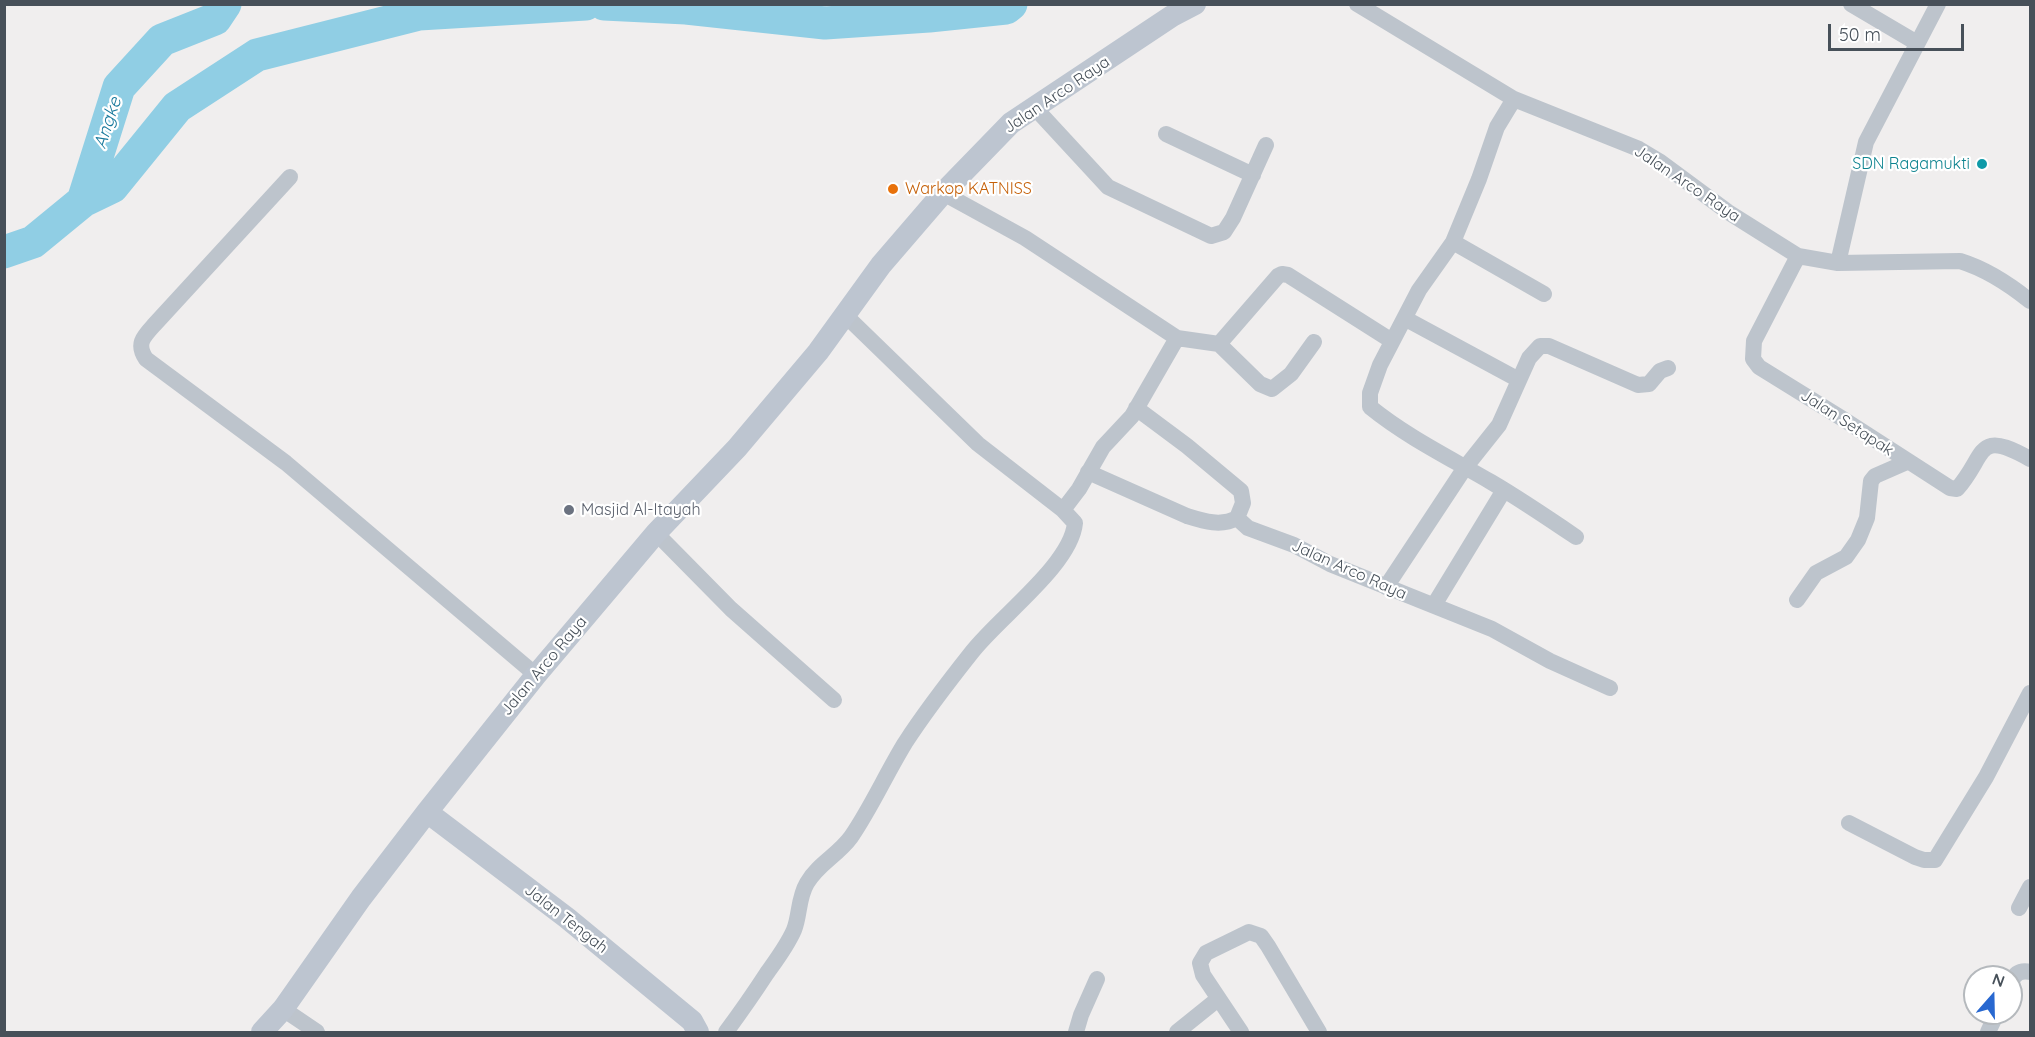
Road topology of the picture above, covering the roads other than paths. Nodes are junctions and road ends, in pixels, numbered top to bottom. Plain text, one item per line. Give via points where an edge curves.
1 (1194, 4) edge
2 (1357, 4) edge
3 (1851, 4) edge
4 (1938, 4) edge
5 (1917, 43) junction
6 (1514, 99) junction
7 (1035, 108) junction
8 (1166, 134) dead end
9 (1266, 146) dead end
10 (1253, 174) junction
11 (290, 177) dead end
12 (943, 193) junction
13 (1453, 242) junction
14 (1798, 256) junction
15 (1838, 263) junction
16 (1544, 294) dead end
17 (2031, 301) edge
18 (844, 314) junction
19 (1406, 319) junction
20 (1177, 338) junction
21 (1392, 341) junction
22 (1314, 342) dead end
23 (1219, 344) junction
24 (1668, 368) dead end
25 (1519, 380) junction
26 (1136, 408) junction
27 (2031, 459) edge
28 (1907, 462) junction
29 (1464, 468) junction
30 (1088, 472) junction
31 (1504, 490) junction
32 (1063, 510) junction
33 (1237, 518) junction
34 (656, 533) junction
35 (1576, 537) dead end
36 (1386, 587) junction
37 (1797, 600) dead end
38 (1434, 606) junction
39 (536, 675) junction
40 (1610, 688) dead end
41 (2031, 693) edge
42 (834, 700) dead end
43 (427, 812) junction
44 (1849, 823) dead end
45 (2031, 887) edge
46 (2019, 908) dead end
47 (1097, 979) dead end
48 (1218, 999) junction
49 (283, 1009) junction
50 (1186, 1030) edge
51 (262, 1032) edge
52 (317, 1032) edge
53 (698, 1032) edge
54 (726, 1032) edge
55 (1076, 1032) edge
56 (1241, 1032) edge
57 (1319, 1032) edge

1 - 7 main road, Jalan Arco Raya
2 - 6 street, Jalan Arco Raya
3 - 5 street
4 - 5 street
5 - 15 street via 1866,142
6 - 13 street via 1497,127
6 - 14 street, Jalan Arco Raya via 1638,149
7 - 10 street via 1108,187 1211,236 1224,232
7 - 12 main road, Jalan Arco Raya via 1011,123
8 - 10 street
9 - 10 street
11 - 39 street via 141,340 141,351 146,359 286,463
12 - 18 main road, Jalan Arco Raya
12 - 20 street via 1025,238
13 - 16 street
13 - 19 street via 1419,290
14 - 15 street, Jalan Arco Raya
14 - 28 street, Jalan Setapak via 1754,341 1753,359 1759,367
15 - 17 street, Jalan Arco Raya via 1960,261 1991,273
18 - 32 street via 978,444
18 - 34 main road, Jalan Arco Raya via 818,352 737,448
19 - 21 street
19 - 25 street
20 - 23 street
20 - 26 street
21 - 23 street via 1282,274
21 - 29 street via 1374,378 1370,407
22 - 23 street via 1291,374 1272,389 1260,384
24 - 25 street via 1649,384 1638,385 1549,346 1540,346 1529,358
25 - 29 street via 1499,425
26 - 30 street via 1111,436
26 - 33 street via 1240,491 1243,504
27 - 28 street, Jalan Setapak via 1993,444 1978,455 1957,489
28 - 37 street via 1875,476 1867,518 1858,540 1846,557 1816,573
29 - 31 street
29 - 36 street
30 - 32 street
30 - 33 street via 1204,521 1229,523
31 - 35 street
31 - 38 street
32 - 54 street via 1075,523 1068,546 1024,600 972,651 905,743 850,838 806,884 795,929
33 - 36 street, Jalan Arco Raya via 1248,528
34 - 39 main road, Jalan Arco Raya
34 - 42 street via 731,609
36 - 38 street, Jalan Arco Raya
38 - 40 street, Jalan Arco Raya via 1492,629
39 - 43 main road, Jalan Arco Raya
41 - 44 street via 1935,860 1915,857
43 - 49 main road, Jalan Arco Raya
43 - 53 main road, Jalan Tengah via 567,918 692,1021
45 - 46 street
47 - 55 street
48 - 50 street
48 - 56 street
48 - 57 street via 1203,975 1200,963 1206,953 1249,932 1262,936
49 - 51 main road, Jalan Arco Raya
49 - 52 street

